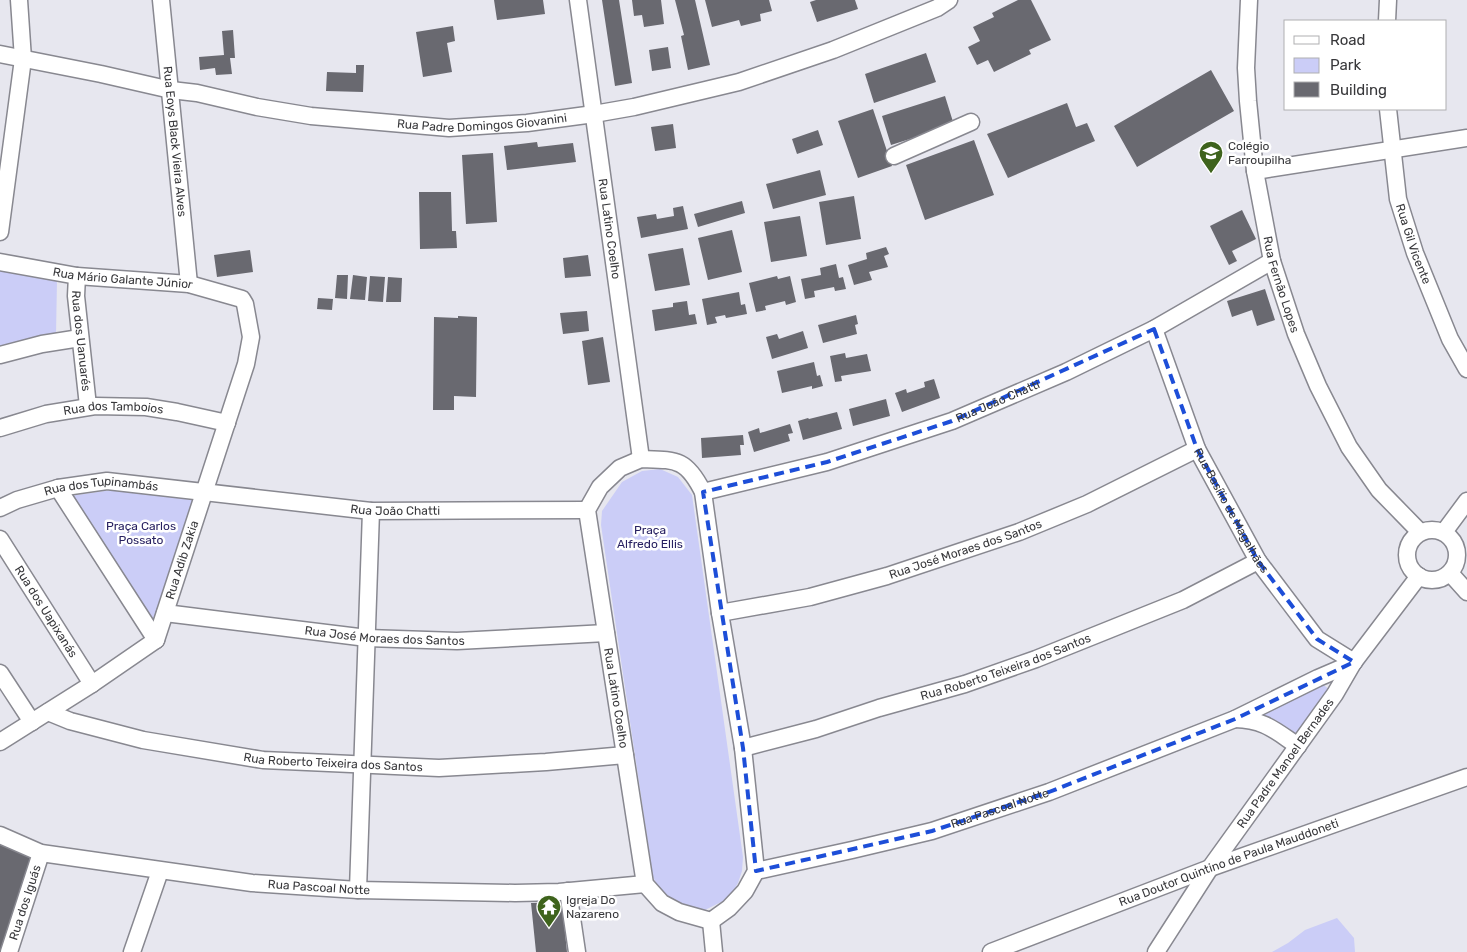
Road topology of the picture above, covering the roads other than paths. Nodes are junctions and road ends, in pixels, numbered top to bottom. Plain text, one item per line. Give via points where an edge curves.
1 (19, 0) edge
2 (161, 0) edge
3 (578, 0) edge
4 (950, 0) edge
5 (1249, 0) edge
6 (1388, 0) edge
7 (1387, 20) edge
8 (0, 54) edge
9 (23, 59) junction
10 (171, 90) junction
11 (1388, 110) edge
12 (594, 114) junction
13 (972, 122) dead end
14 (1467, 138) edge
15 (1392, 150) junction
16 (894, 156) dead end
17 (1255, 171) junction
18 (0, 232) edge
19 (1272, 261) junction
20 (0, 262) edge
21 (77, 276) junction
22 (189, 284) junction
23 (244, 301) joint
24 (1154, 329) junction
25 (80, 338) junction
26 (0, 355) edge
27 (1467, 369) edge
28 (88, 406) junction
29 (227, 423) junction
30 (0, 428) edge
31 (1197, 449) junction
32 (641, 459) junction
33 (58, 488) junction
34 (204, 492) junction
35 (703, 492) junction
36 (1467, 500) edge
37 (0, 508) edge
38 (587, 510) junction
39 (371, 511) junction
40 (1420, 532) junction
41 (1444, 532) junction
42 (0, 539) edge
43 (1258, 561) junction
44 (1450, 573) junction
45 (1419, 576) junction
46 (1467, 592) edge
47 (165, 613) junction
48 (720, 613) junction
49 (606, 633) junction
50 (367, 638) junction
51 (156, 640) junction
52 (1353, 663) junction
53 (0, 673) edge
54 (92, 684) junction
55 (48, 712) junction
56 (1235, 719) junction
57 (32, 722) junction
58 (0, 742) edge
59 (1298, 746) junction
60 (743, 748) junction
61 (625, 755) junction
62 (363, 765) junction
63 (1467, 777) edge
64 (0, 835) edge
65 (41, 853) junction
66 (1210, 868) junction
67 (160, 870) junction
68 (756, 871) junction
69 (645, 884) junction
70 (358, 890) junction
71 (568, 891) junction
72 (711, 920) junction
73 (9, 952) edge
74 (132, 952) edge
75 (577, 952) edge
76 (714, 952) edge
77 (991, 952) edge
78 (1156, 952) edge

1 - 9 street
2 - 10 street, Rua Eoys Black Vieira Alves
3 - 12 street, Rua Latino Coelho
4 - 12 street, Rua Padre Domingos Giovanini via 833,50 740,82
5 - 17 street, Rua Fernão Lopes via 1246,68
6 - 7 street
8 - 9 street, Rua Padre Domingos Giovanini
9 - 10 street, Rua Padre Domingos Giovanini
9 - 18 street
10 - 12 street, Rua Padre Domingos Giovanini via 311,116 449,128 527,123
10 - 22 street, Rua Eoys Black Vieira Alves
11 - 15 street, Rua Gil Vicente
12 - 32 street, Rua Latino Coelho
13 - 16 street
14 - 15 street
15 - 17 street
15 - 27 street, Rua Gil Vicente via 1398,199 1415,253 1450,339
17 - 19 street, Rua Fernão Lopes
19 - 24 street, Rua João Chatti
19 - 40 street, Rua Fernão Lopes via 1296,334 1349,447 1379,490
20 - 21 street, Rua Mário Galante Júnior
21 - 22 street, Rua Mário Galante Júnior
21 - 25 street, Rua dos Uanuarés
22 - 23 street, Rua Mário Galante Júnior
23 - 29 street, Rua Adib Zakia via 251,337
24 - 31 street, Rua Basílio de Magalhães
24 - 35 street, Rua João Chatti via 1066,372 952,421 827,462
25 - 26 street
25 - 28 street, Rua dos Uanuarés
28 - 29 street, Rua dos Tamboios via 146,407
28 - 30 street, Rua dos Tamboios
29 - 34 street, Rua Adib Zakia
31 - 43 street, Rua Basílio de Magalhães
31 - 48 street, Rua José Moraes dos Santos via 1087,504 1019,532 887,576 810,597
32 - 35 street via 680,462 695,475
32 - 38 street via 620,468 600,487
33 - 34 street, Rua dos Tupinambás via 107,481
33 - 37 street, Rua dos Tupinambás
33 - 51 street
34 - 39 street, Rua João Chatti
34 - 47 street, Rua Adib Zakia
35 - 48 street
36 - 41 street
38 - 39 street, Rua João Chatti
38 - 49 street, Rua Latino Coelho
39 - 50 street
40 - 41 street via 1432,529
40 - 45 street via 1407,551 1409,565
41 - 44 street via 1458,550 1458,558
42 - 54 street, Rua dos Uapixanás
43 - 52 street, Rua Basílio de Magalhães via 1317,639
43 - 60 street, Rua Roberto Teixeira dos Santos via 1183,600 1036,659 965,684
44 - 45 street via 1436,580
44 - 46 street
45 - 52 street, Rua Padre Manoel Bernades
47 - 50 street, Rua José Moraes dos Santos
47 - 51 street, Rua Adib Zakia
48 - 60 street
49 - 50 street, Rua José Moraes dos Santos via 457,641
49 - 61 street, Rua Latino Coelho
50 - 62 street
51 - 54 street
52 - 56 street, Rua Pascoal Notte
52 - 59 street, Rua Padre Manoel Bernades
53 - 57 street
54 - 55 street
55 - 57 street
55 - 62 street, Rua Roberto Teixeira dos Santos via 143,740 263,760
56 - 59 street, Rua Pascoal Notte via 1266,724
56 - 68 street, Rua Pascoal Notte via 1049,792 932,831
57 - 58 street
59 - 66 street, Rua Padre Manoel Bernades
60 - 68 street
61 - 62 street, Rua Roberto Teixeira dos Santos via 439,768
61 - 69 street, Rua Latino Coelho
62 - 70 street
63 - 66 street, Rua Doutor Quintino de Paula Mauddoneti
64 - 65 street, Rua Pascoal Notte
65 - 67 street, Rua Pascoal Notte
65 - 73 street, Rua dos Iguás
66 - 77 street, Rua Doutor Quintino de Paula Mauddoneti
66 - 78 street, Rua Padre Manoel Bernades
67 - 70 street, Rua Pascoal Notte via 252,883
67 - 74 street
68 - 72 street via 729,908
69 - 71 street, Rua Pascoal Notte
69 - 72 street via 662,903 679,912
70 - 71 street, Rua Pascoal Notte
71 - 75 street
72 - 76 street

